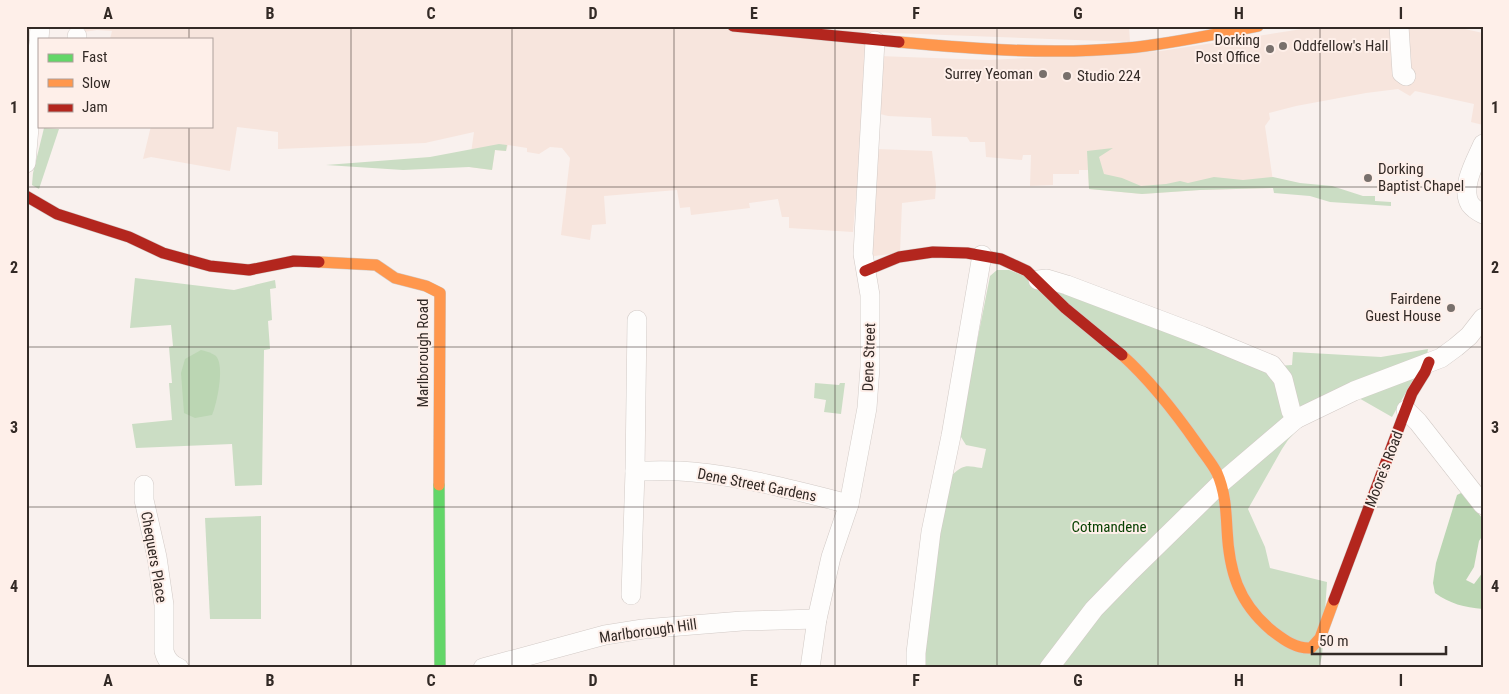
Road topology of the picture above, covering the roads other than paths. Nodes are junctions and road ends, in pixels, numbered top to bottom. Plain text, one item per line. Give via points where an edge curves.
1 (733, 26) edge
2 (1258, 26) edge
3 (1399, 26) edge
4 (847, 32) edge
5 (875, 41) junction
6 (38, 50) edge
7 (1406, 76) dead end
8 (34, 113) edge
9 (1483, 144) edge
10 (26, 163) edge
11 (26, 196) edge
12 (1483, 214) edge
13 (982, 255) junction
14 (865, 271) junction
15 (1038, 280) junction
16 (1483, 318) edge
17 (637, 320) dead end
18 (1429, 362) junction
19 (1406, 410) junction
20 (1296, 419) junction
21 (635, 471) junction
22 (1221, 483) junction
23 (144, 485) dead end
24 (849, 504) junction
25 (1483, 505) edge
26 (630, 595) dead end
27 (817, 619) junction
28 (173, 663) edge
29 (440, 668) edge
30 (483, 668) edge
31 (810, 668) edge
32 (916, 668) edge
33 (1049, 668) edge

1 - 4 street
2 - 5 street via 1126,48 1072,51 974,49
3 - 7 street via 1402,74
4 - 5 street
5 - 14 street, Dene Street via 863,254
6 - 8 street via 33,85
8 - 10 street
9 - 12 street via 1467,191 1471,205
11 - 29 street, Marlborough Road via 57,214 129,236 183,260 249,270 294,261 376,265 400,281 440,293
13 - 14 street via 953,251 905,256
13 - 15 street via 1025,269
13 - 32 street via 952,436 931,532
14 - 24 street, Dene Street via 870,295 870,367 867,408
15 - 20 street via 1047,279 1067,285 1272,365 1283,379
15 - 22 street via 1066,310 1110,344 1151,383
16 - 18 street via 1456,347
17 - 21 street
18 - 19 street, Moore's Road
18 - 20 street via 1354,391
19 - 22 street, Moore's Road via 1329,615 1316,645 1309,649 1298,647 1267,628 1239,590 1228,552
19 - 25 street
20 - 22 street
21 - 24 street, Dene Street Gardens via 717,475
21 - 26 street
22 - 33 street via 1094,609
23 - 28 street, Chequers Place via 162,596 163,639
24 - 27 street, Dene Street via 831,557
27 - 30 street, Marlborough Hill via 643,629 605,635
27 - 31 street, Dene Street

